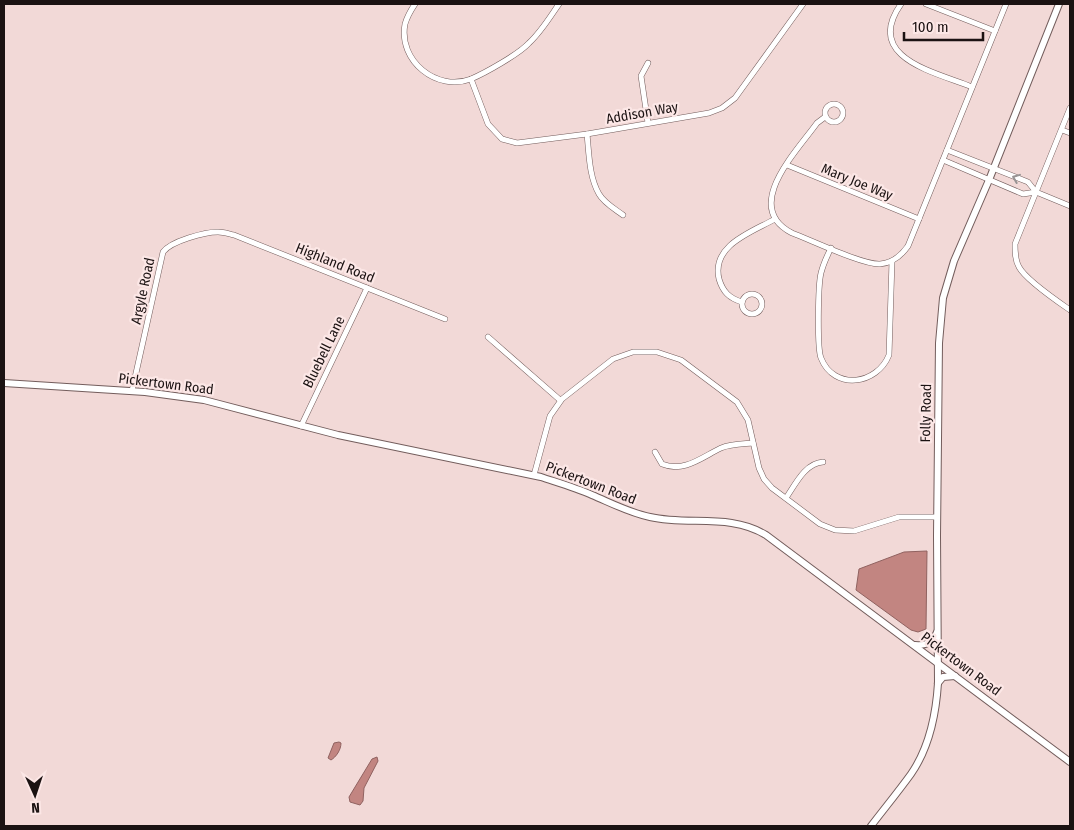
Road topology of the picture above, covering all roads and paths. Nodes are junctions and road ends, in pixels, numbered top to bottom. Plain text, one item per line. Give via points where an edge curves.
1 (415, 4) edge
2 (559, 4) edge
3 (804, 4) edge
4 (901, 4) edge
5 (926, 4) edge
6 (1006, 4) edge
7 (1059, 4) edge
8 (995, 31) junction
9 (648, 63) dead end
10 (471, 79) junction
11 (972, 87) junction
12 (1070, 108) edge
13 (825, 117) dead end
14 (648, 123) junction
15 (1062, 130) junction
16 (1070, 133) edge
17 (587, 134) junction
18 (947, 150) junction
19 (943, 160) junction
20 (787, 165) junction
21 (993, 168) junction
22 (989, 180) junction
23 (1036, 192) junction
24 (1070, 206) edge
25 (623, 215) dead end
26 (775, 219) junction
27 (919, 219) junction
28 (216, 232) joint
29 (831, 248) junction
30 (892, 261) junction
31 (367, 288) junction
32 (742, 302) dead end
33 (1070, 310) edge
34 (445, 319) dead end
35 (488, 338) dead end
36 (4, 383) edge
37 (132, 392) junction
38 (560, 400) junction
39 (301, 426) junction
40 (753, 443) junction
41 (655, 452) dead end
42 (823, 462) dead end
43 (534, 476) junction
44 (786, 498) junction
45 (937, 517) junction
46 (938, 630) junction
47 (915, 645) junction
48 (938, 662) junction
49 (955, 676) junction
50 (938, 684) junction
51 (1070, 762) edge
52 (871, 826) edge

1 - 10 street via 405,30 406,46 414,62 439,79 453,82
2 - 10 street via 528,45
3 - 14 street, Addison Way via 730,103 709,113
4 - 11 street via 890,30 900,55 910,63
5 - 8 street
6 - 8 street
7 - 21 street, Folly Road
8 - 11 street
9 - 14 street via 641,76
10 - 17 street, Addison Way via 488,124 502,139 524,144
11 - 18 street
12 - 15 street
13 - 20 street
14 - 17 street, Addison Way
15 - 16 street
15 - 23 street
17 - 25 street via 593,180 599,194
18 - 19 street
18 - 21 street
19 - 22 street
19 - 27 street
20 - 26 street via 772,192 771,206
20 - 27 street, Mary Joe Way
21 - 22 street, Folly Road
23 -> 21 street via 1028,182
22 - 23 street via 1023,194
22 - 45 street, Folly Road via 954,261 941,311
23 - 24 street
23 - 33 street via 1015,244 1016,261 1026,276
26 - 29 street via 789,232
26 - 32 street via 732,242 721,257 718,271 723,289 730,298
27 - 30 street via 908,246
28 - 31 street, Highland Road via 234,235
28 - 37 street, Argyle Road via 170,245 163,252
29 - 30 street via 874,264
29 - 30 street via 820,278 819,348 829,370 849,380 873,376 889,356
31 - 34 street, Highland Road
31 - 39 street, Bluebell Lane
35 - 38 street
36 - 37 street, Pickertown Road
37 - 39 street, Pickertown Road via 204,400
38 - 40 street via 613,359 633,352 666,354 681,360 737,402 746,416
38 - 43 street via 550,416
39 - 43 street, Pickertown Road
40 - 41 street via 724,447 681,467 662,464
40 - 44 street via 761,474
42 - 44 street via 808,468
43 - 47 street, Pickertown Road via 651,518 749,526 766,535
44 - 45 street via 820,524 842,531 854,531 899,517
45 - 46 street, Folly Road
46 - 47 street via 928,643
46 - 48 street, Folly Road
47 - 48 street, Pickertown Road
48 - 49 street, Pickertown Road
48 - 50 street, Folly Road
49 - 50 street via 943,677
49 - 51 street, Pickertown Road
50 - 52 street, Folly Road via 925,749 911,774

